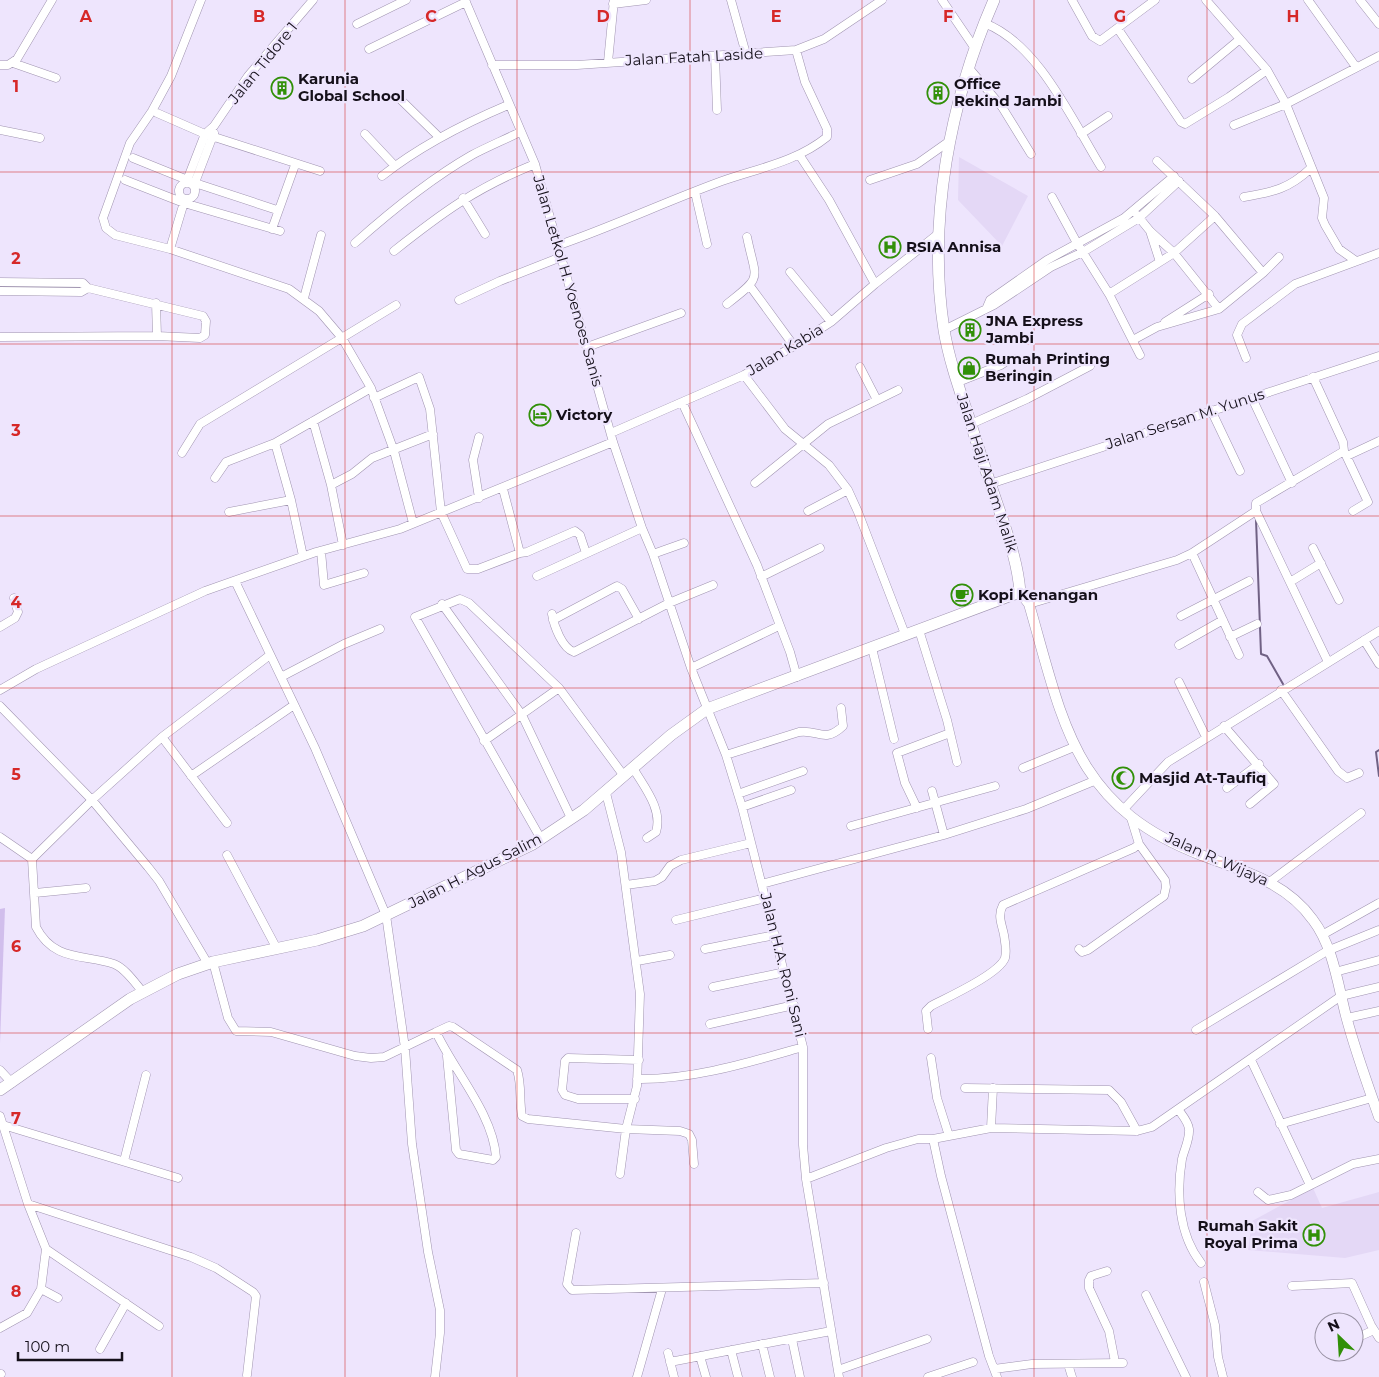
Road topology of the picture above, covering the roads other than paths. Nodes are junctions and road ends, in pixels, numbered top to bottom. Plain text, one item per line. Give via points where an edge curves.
1 (52, 0) edge
2 (200, 0) edge
3 (313, 0) edge
4 (406, 0) edge
5 (646, 0) edge
6 (731, 0) edge
7 (882, 0) edge
8 (942, 0) edge
9 (994, 0) edge
10 (1072, 0) edge
11 (1155, 0) edge
12 (1206, 0) edge
13 (1308, 0) edge
14 (1360, 0) edge
15 (465, 1) edge
16 (614, 2) edge
17 (984, 23) junction
18 (358, 24) dead end
19 (1379, 24) edge
20 (1118, 29) junction
21 (1240, 39) junction
22 (974, 47) junction
23 (369, 48) dead end
24 (796, 50) junction
25 (746, 54) junction
26 (715, 56) junction
27 (1379, 56) edge
28 (608, 62) junction
29 (13, 63) junction
30 (492, 65) junction
31 (1, 67) edge
32 (968, 67) junction
33 (1356, 68) junction
34 (1267, 70) junction
35 (56, 78) dead end
36 (1192, 79) dead end
37 (401, 100) dead end
38 (1286, 104) junction
39 (508, 105) junction
40 (717, 110) dead end
41 (157, 114) dead end
42 (1108, 116) dead end
43 (1234, 125) dead end
44 (214, 126) junction
45 (0, 130) edge
46 (520, 132) junction
47 (205, 134) junction
48 (366, 134) dead end
49 (1081, 134) junction
50 (214, 137) junction
51 (40, 138) dead end
52 (440, 138) junction
53 (951, 140) junction
54 (1031, 154) dead end
55 (800, 156) junction
56 (133, 158) dead end
57 (1157, 161) dead end
58 (535, 164) junction
59 (295, 165) junction
60 (395, 166) junction
61 (1101, 167) dead end
62 (1311, 168) junction
63 (320, 171) dead end
64 (382, 176) dead end
65 (1177, 178) junction
66 (125, 180) dead end
67 (870, 180) dead end
68 (186, 181) junction
69 (195, 185) junction
70 (695, 192) junction
71 (1052, 197) dead end
72 (1244, 197) dead end
73 (463, 198) junction
74 (184, 201) junction
75 (277, 210) junction
76 (1136, 214) junction
77 (1215, 216) junction
78 (272, 228) junction
79 (280, 231) dead end
80 (1150, 231) junction
81 (484, 234) dead end
82 (938, 234) junction
83 (321, 235) dead end
84 (747, 237) dead end
85 (355, 242) dead end
86 (1077, 243) junction
87 (707, 244) dead end
88 (559, 245) junction
89 (170, 249) junction
90 (394, 251) dead end
91 (1083, 252) junction
92 (1174, 253) junction
93 (1379, 253) edge
94 (561, 257) junction
95 (1279, 257) dead end
96 (1356, 261) junction
97 (1160, 262) junction
98 (1049, 264) junction
99 (790, 272) dead end
100 (1263, 274) junction
101 (0, 282) edge
102 (875, 284) junction
103 (750, 286) junction
104 (88, 288) junction
105 (0, 290) edge
106 (1109, 294) junction
107 (1209, 294) junction
108 (304, 298) junction
109 (459, 300) dead end
110 (156, 303) junction
111 (727, 304) dead end
112 (396, 305) dead end
113 (1220, 309) junction
114 (680, 313) dead end
115 (831, 322) junction
116 (1156, 327) junction
117 (944, 330) junction
118 (0, 336) edge
119 (157, 336) junction
120 (342, 338) junction
121 (1133, 340) junction
122 (794, 346) junction
123 (587, 347) junction
124 (1140, 355) dead end
125 (1379, 356) edge
126 (1246, 358) dead end
127 (1032, 360) dead end
128 (1090, 366) dead end
129 (860, 367) dead end
130 (744, 376) junction
131 (1313, 378) junction
132 (958, 382) junction
133 (371, 388) junction
134 (898, 390) dead end
135 (374, 398) junction
136 (1252, 398) junction
137 (877, 400) junction
138 (682, 402) junction
139 (1211, 410) junction
140 (313, 422) junction
141 (971, 424) junction
142 (611, 433) junction
143 (433, 434) junction
144 (479, 437) dead end
145 (1379, 441) edge
146 (614, 442) junction
147 (275, 443) junction
148 (803, 444) junction
149 (394, 451) junction
150 (182, 453) dead end
151 (1345, 454) junction
152 (1240, 471) dead end
153 (215, 478) dead end
154 (755, 483) dead end
155 (1292, 483) junction
156 (990, 484) junction
157 (331, 485) junction
158 (503, 489) junction
159 (848, 490) junction
160 (479, 498) junction
161 (291, 500) junction
162 (808, 511) dead end
163 (229, 512) dead end
164 (441, 512) junction
165 (1256, 512) junction
166 (1353, 512) dead end
167 (413, 523) junction
168 (642, 528) junction
169 (684, 543) dead end
170 (343, 545) junction
171 (820, 548) dead end
172 (1313, 548) dead end
173 (321, 551) junction
174 (520, 553) junction
175 (586, 553) junction
176 (1192, 553) junction
177 (653, 554) junction
178 (303, 556) junction
179 (1321, 564) junction
180 (364, 573) dead end
181 (537, 576) dead end
182 (761, 578) junction
183 (1249, 580) dead end
184 (235, 581) junction
185 (1290, 582) junction
186 (713, 585) dead end
187 (1020, 592) junction
188 (14, 598) dead end
189 (1213, 599) junction
190 (1339, 600) dead end
191 (669, 603) junction
192 (442, 604) junction
193 (1029, 604) junction
194 (1180, 616) dead end
195 (638, 619) junction
196 (1222, 620) junction
197 (1257, 624) dead end
198 (779, 626) junction
199 (0, 627) edge
200 (380, 629) dead end
201 (919, 630) junction
202 (1379, 631) edge
203 (905, 634) junction
204 (1230, 637) junction
205 (1364, 640) junction
206 (1179, 645) dead end
207 (872, 648) junction
208 (270, 655) junction
209 (1238, 655) dead end
210 (1328, 662) junction
211 (1379, 664) edge
212 (691, 668) junction
213 (281, 677) junction
214 (797, 677) junction
215 (1179, 682) dead end
216 (559, 688) junction
217 (0, 690) edge
218 (1281, 690) junction
219 (294, 705) junction
220 (0, 706) edge
221 (841, 708) dead end
222 (708, 710) junction
223 (522, 715) junction
224 (1224, 726) junction
225 (950, 733) junction
226 (162, 737) junction
227 (1206, 737) junction
228 (894, 739) dead end
229 (484, 741) junction
230 (1074, 747) junction
231 (726, 755) junction
232 (957, 762) dead end
233 (1259, 764) junction
234 (633, 768) junction
235 (1023, 768) dead end
236 (803, 771) dead end
237 (1358, 773) dead end
238 (191, 776) junction
239 (624, 776) junction
240 (1094, 781) junction
241 (995, 786) dead end
242 (1227, 788) dead end
243 (791, 790) dead end
244 (932, 791) dead end
245 (606, 792) junction
246 (738, 794) junction
247 (92, 800) junction
248 (933, 803) junction
249 (1250, 804) dead end
250 (742, 807) junction
251 (917, 808) junction
252 (1123, 810) junction
253 (1361, 813) dead end
254 (571, 818) junction
255 (1131, 818) junction
256 (227, 823) dead end
257 (851, 826) dead end
258 (944, 834) junction
259 (0, 837) edge
260 (647, 838) dead end
261 (541, 839) junction
262 (751, 843) junction
263 (1139, 844) junction
264 (227, 855) dead end
265 (32, 859) junction
266 (1270, 881) junction
267 (762, 884) junction
268 (626, 886) junction
269 (86, 888) dead end
270 (35, 892) junction
271 (766, 898) junction
272 (1379, 903) edge
273 (386, 915) junction
274 (676, 920) dead end
275 (1379, 930) edge
276 (775, 935) junction
277 (1322, 935) junction
278 (277, 949) junction
279 (705, 949) dead end
280 (1079, 949) dead end
281 (1328, 951) junction
282 (670, 955) dead end
283 (1379, 960) edge
284 (637, 961) junction
285 (211, 963) junction
286 (785, 972) junction
287 (1335, 972) junction
288 (714, 987) dead end
289 (1379, 987) edge
290 (142, 992) junction
291 (1341, 996) junction
292 (794, 1005) junction
293 (1379, 1011) edge
294 (1347, 1018) junction
295 (710, 1024) dead end
296 (928, 1028) dead end
297 (1196, 1030) dead end
298 (436, 1032) junction
299 (803, 1047) junction
300 (404, 1048) junction
301 (447, 1056) junction
302 (931, 1058) dead end
303 (639, 1060) junction
304 (1251, 1060) junction
305 (0, 1070) edge
306 (146, 1076) dead end
307 (637, 1079) junction
308 (12, 1083) junction
309 (965, 1088) dead end
310 (994, 1088) junction
311 (0, 1090) edge
312 (1372, 1098) junction
313 (635, 1099) junction
314 (1178, 1109) junction
315 (0, 1116) edge
316 (1379, 1117) edge
317 (1280, 1124) junction
318 (3, 1125) junction
319 (991, 1128) junction
320 (626, 1129) junction
321 (1137, 1131) junction
322 (949, 1136) junction
323 (933, 1139) junction
324 (1379, 1159) edge
325 (124, 1161) junction
326 (694, 1164) dead end
327 (620, 1174) dead end
328 (178, 1178) dead end
329 (806, 1179) junction
330 (1310, 1185) junction
331 (1258, 1192) dead end
332 (28, 1204) junction
333 (576, 1233) dead end
334 (46, 1249) junction
335 (1201, 1263) dead end
336 (1107, 1271) dead end
337 (1204, 1282) dead end
338 (824, 1284) junction
339 (1292, 1286) dead end
340 (41, 1289) junction
341 (662, 1290) junction
342 (1146, 1294) dead end
343 (58, 1298) dead end
344 (126, 1303) junction
345 (1379, 1322) edge
346 (159, 1326) dead end
347 (0, 1328) edge
348 (1372, 1328) junction
349 (831, 1331) junction
350 (1364, 1332) edge
351 (792, 1338) junction
352 (1379, 1338) edge
353 (927, 1339) dead end
354 (762, 1344) junction
355 (100, 1349) dead end
356 (731, 1350) junction
357 (668, 1353) dead end
358 (700, 1356) junction
359 (670, 1362) junction
360 (973, 1362) dead end
361 (1068, 1364) junction
362 (996, 1373) edge
363 (838, 1374) edge
364 (247, 1375) dead end
365 (435, 1377) edge
366 (637, 1377) edge
367 (674, 1377) edge
368 (706, 1377) edge
369 (738, 1377) edge
370 (770, 1377) edge
371 (800, 1377) edge
372 (829, 1377) edge
373 (928, 1377) edge
374 (1072, 1377) edge
375 (1186, 1377) edge
376 (1223, 1377) edge

1 - 29 street
2 - 89 street via 171,76 130,143 103,218 106,228 115,235
3 - 44 street, Jalan Tidore 1 via 248,76
4 - 18 street
5 - 16 street
6 - 25 street
7 - 24 street, Jalan Fatah Laside via 824,39
8 - 22 street
9 - 17 main road, Jalan Haji Adam Malik
10 - 20 street via 1095,40 1100,41
11 - 20 street
12 - 21 street
13 - 33 street
14 - 19 street
15 - 23 street
15 - 30 street, Jalan Letkol H. Yoenoes Sanis
16 - 28 street
17 - 22 main road, Jalan Haji Adam Malik
17 - 49 street via 1008,35 1040,69 1067,107
20 - 34 street via 1185,124
21 - 34 street
21 - 36 street
22 - 32 main road, Jalan Haji Adam Malik
24 - 25 street, Jalan Fatah Laside
24 - 55 street via 805,82 828,133
25 - 26 street, Jalan Fatah Laside
26 - 28 street, Jalan Fatah Laside
26 - 40 street
27 - 33 street
28 - 30 street, Jalan Fatah Laside
29 - 31 street
29 - 35 street
30 - 39 street, Jalan Letkol H. Yoenoes Sanis
32 - 53 main road, Jalan Haji Adam Malik
32 - 54 street via 1002,107
33 - 38 street
34 - 38 street
37 - 52 street
38 - 43 street
38 - 62 street
39 - 46 street, Jalan Letkol H. Yoenoes Sanis
39 - 52 street
41 - 47 street
42 - 49 street
44 - 47 street, Jalan Tidore 1
44 - 50 street
45 - 51 street
46 - 58 street, Jalan Letkol H. Yoenoes Sanis
46 - 85 street via 471,156 435,180
47 - 50 street
47 - 68 street
48 - 60 street
49 - 61 street
50 - 59 street
50 - 69 street
52 - 60 street
53 - 67 street via 917,164
53 - 82 main road, Jalan Haji Adam Malik
55 - 70 street
55 - 102 street via 830,200
56 - 68 street
57 - 65 street
58 - 73 street
58 - 88 street, Jalan Letkol H. Yoenoes Sanis
59 - 63 street
59 - 75 street
60 - 64 street
62 - 72 street via 1295,183
62 - 96 street via 1324,198 1322,218 1325,225 1339,249
65 - 76 street
65 - 77 street
66 - 74 street
68 - 69 street
68 - 74 street via 179,190
69 - 74 street via 194,196
69 - 75 street
70 - 87 street
70 - 88 street
71 - 86 street
73 - 81 street
73 - 90 street
74 - 78 street
74 - 89 street
75 - 78 street
76 - 80 street
76 - 86 street
76 - 91 street
77 - 92 street
77 - 100 street
78 - 79 street
80 - 92 street
80 - 97 street
82 - 102 street, Jalan Kabia
82 - 117 main road, Jalan Haji Adam Malik
83 - 108 street
84 - 103 street via 756,274
86 - 91 street
86 - 98 street
88 - 94 street, Jalan Letkol H. Yoenoes Sanis
89 - 108 street via 289,289
91 - 98 street
91 - 106 street
92 - 97 street
92 - 107 street
93 - 96 street
94 - 109 street
94 - 123 street, Jalan Letkol H. Yoenoes Sanis
95 - 100 street
96 - 126 street via 1295,284 1242,324 1237,335
97 - 106 street
98 - 117 street via 990,300 987,307
99 - 115 street
100 - 113 street
101 - 104 street via 83,283
102 - 115 street, Jalan Kabia
103 - 111 street
103 - 122 street
104 - 105 street via 81,292
104 - 110 street
106 - 121 street
107 - 113 street
107 - 116 street
108 - 120 street
110 - 119 street
110 - 119 street via 203,316 206,321 205,335 200,338
112 - 120 street
113 - 116 street
114 - 123 street
115 - 122 street, Jalan Kabia
116 - 121 street
117 - 132 main road, Jalan Haji Adam Malik
118 - 119 street
120 - 133 street
120 - 150 street via 200,424
121 - 124 street
122 - 130 street, Jalan Kabia
123 - 142 street, Jalan Letkol H. Yoenoes Sanis
125 - 131 street, Jalan Sersan M. Yunus
127 - 132 street via 1010,359
128 - 141 street via 1028,399
129 - 137 street
130 - 138 street, Jalan Kabia
130 - 148 street via 785,429
131 - 136 street, Jalan Sersan M. Yunus
131 - 151 street via 1343,442
132 - 141 main road, Jalan Haji Adam Malik
133 - 135 street
133 - 140 street
134 - 137 street
135 - 143 street via 419,377 430,410
135 - 149 street
136 - 139 street, Jalan Sersan M. Yunus
136 - 155 street
137 - 148 street via 828,424
138 - 142 street, Jalan Kabia
138 - 182 street
139 - 152 street
139 - 156 street, Jalan Sersan M. Yunus
140 - 147 street
140 - 157 street
141 - 156 main road, Jalan Haji Adam Malik
142 - 146 street, Jalan Letkol H. Yoenoes Sanis
143 - 149 street
143 - 164 street
144 - 160 street via 473,460
145 - 151 street
146 - 158 street
146 - 168 street, Jalan Letkol H. Yoenoes Sanis
147 - 153 street via 226,462
147 - 161 street
148 - 154 street
148 - 159 street via 829,464
149 - 157 street via 372,458
149 - 167 street
151 - 155 street
151 - 166 street via 1368,502
155 - 165 street via 1256,503
156 - 187 main road, Jalan Haji Adam Malik via 1019,574
157 - 170 street
158 - 160 street
158 - 174 street
159 - 162 street
159 - 203 street
160 - 164 street
161 - 163 street
161 - 178 street
164 - 167 street
164 - 174 street via 467,570
165 - 176 street
165 - 185 street
167 - 170 street
168 - 175 street
168 - 177 street, Jalan Letkol H. Yoenoes Sanis
169 - 177 street
170 - 173 street
171 - 182 street
172 - 179 street
173 - 178 street
173 - 180 street via 324,585
174 - 175 street via 575,531 580,535
175 - 181 street
176 - 189 street
176 - 193 street
177 - 191 street, Jalan Letkol H. Yoenoes Sanis
178 - 184 street
179 - 185 street
179 - 190 street
182 - 198 street
183 - 189 street
184 - 208 street
184 - 217 street via 205,590 36,669
185 - 210 street
186 - 191 street
187 - 193 street, Jalan R. Wijaya
187 - 201 main road
188 - 199 street via 18,612 15,618
189 - 194 street
189 - 196 street
191 - 195 street
191 - 212 street, Jalan Letkol H. Yoenoes Sanis
192 - 216 street via 460,598 469,603
192 - 223 street
192 - 229 street via 415,617
193 - 230 street, Jalan R. Wijaya via 1056,700
195 - 195 street via 622,589 617,586 553,617 562,639 574,652
196 - 204 street
196 - 206 street
197 - 204 street
198 - 212 street
198 - 214 street
200 - 213 street
201 - 203 main road
201 - 225 street
202 - 205 street
203 - 207 main road
204 - 209 street
205 - 210 street
205 - 211 street
207 - 214 main road
207 - 228 street
208 - 213 street
208 - 226 street
210 - 218 street
212 - 222 street, Jalan Letkol H. Yoenoes Sanis
213 - 219 street
214 - 222 main road
215 - 227 street
216 - 223 street
216 - 239 street
218 - 224 street
218 - 237 street via 1338,771 1347,778
219 - 238 street
219 - 273 street
220 - 247 street
221 - 231 street via 843,726 837,731 819,736 799,732
222 - 231 street, Jalan H.A. Roni Sani
222 - 234 main road, Jalan H. Agus Salim via 671,735
223 - 229 street
223 - 254 street
224 - 227 street
224 - 233 street
225 - 232 street
225 - 251 street via 897,753 905,783
226 - 238 street
226 - 247 street
227 - 252 street via 1161,768
229 - 261 street
230 - 235 street
230 - 240 street, Jalan R. Wijaya
231 - 246 street, Jalan H.A. Roni Sani
233 - 242 street
233 - 249 street via 1274,784
234 - 239 main road, Jalan H. Agus Salim
234 - 260 street via 655,806 658,818 656,832
236 - 246 street
238 - 256 street
239 - 245 main road, Jalan H. Agus Salim
240 - 252 street, Jalan R. Wijaya
240 - 258 street via 1026,809
241 - 248 street
243 - 250 street
244 - 248 street
245 - 254 main road, Jalan H. Agus Salim
245 - 268 street
246 - 250 street, Jalan H.A. Roni Sani
247 - 265 street
247 - 285 street via 159,881
248 - 251 street
248 - 258 street
250 - 262 street, Jalan H.A. Roni Sani
251 - 257 street
252 - 255 street, Jalan R. Wijaya
253 - 266 street
254 - 261 main road, Jalan H. Agus Salim
255 - 263 street
255 - 266 street, Jalan R. Wijaya via 1194,852
258 - 267 street
259 - 265 street
261 - 273 main road, Jalan H. Agus Salim
262 - 267 street, Jalan H.A. Roni Sani
262 - 268 street via 681,860 656,881
263 - 280 street via 1164,880 1164,896 1088,950 1082,952
263 - 296 street via 1003,905 999,911 1006,950 1002,964 926,1011
264 - 278 street
265 - 270 street
266 - 277 street, Jalan R. Wijaya via 1302,906
267 - 271 street, Jalan H.A. Roni Sani
268 - 284 street
269 - 270 street
270 - 290 street via 36,927 41,936 67,956 114,964
271 - 274 street
271 - 276 street, Jalan H.A. Roni Sani
272 - 277 street
273 - 278 main road, Jalan H. Agus Salim via 348,931
273 - 300 street
275 - 281 street
276 - 279 street
276 - 286 street, Jalan H.A. Roni Sani
277 - 281 street, Jalan R. Wijaya
278 - 285 main road, Jalan H. Agus Salim
281 - 287 street, Jalan R. Wijaya
281 - 297 street
282 - 284 street
283 - 287 street
284 - 303 street
285 - 290 main road, Jalan H. Agus Salim via 178,974
285 - 300 street via 228,1018 236,1031 271,1032 371,1058 384,1057
286 - 288 street
286 - 292 street, Jalan H.A. Roni Sani
287 - 291 street, Jalan R. Wijaya
289 - 291 street
290 - 308 main road, Jalan H. Agus Salim
291 - 294 street, Jalan R. Wijaya
291 - 304 street
292 - 295 street
292 - 299 street, Jalan H.A. Roni Sani
293 - 294 street
294 - 312 street, Jalan R. Wijaya
298 - 300 street
298 - 301 street
298 - 320 street via 453,1027 517,1070 522,1116
299 - 307 street via 759,1060 683,1075
299 - 329 street, Jalan H.A. Roni Sani
300 - 365 street via 412,1144 440,1310
301 - 301 street via 462,1076 489,1128 496,1149 493,1160 459,1154 456,1150
302 - 322 street via 937,1098
303 - 307 street
303 - 313 street via 568,1058 562,1090 565,1096 571,1097
304 - 314 street
304 - 317 street
305 - 308 street
306 - 325 street
307 - 313 street
308 - 311 main road, Jalan H. Agus Salim
309 - 310 street
310 - 319 street
310 - 321 street via 1109,1090 1121,1102
312 - 316 street, Jalan R. Wijaya
312 - 317 street
313 - 320 street
314 - 321 street via 1152,1127
314 - 335 street via 1190,1131 1182,1159 1180,1206 1192,1252
315 - 318 street
317 - 330 street
318 - 325 street
318 - 332 street
319 - 321 street
319 - 322 street
320 - 326 street via 689,1134
320 - 327 street
322 - 323 street
323 - 329 street via 918,1139 886,1148
323 - 362 street via 948,1205
324 - 330 street via 1353,1164
325 - 328 street
329 - 338 street, Jalan H.A. Roni Sani
330 - 331 street via 1291,1195 1268,1200
332 - 334 street
332 - 364 street via 191,1257 216,1268 254,1292
333 - 341 street via 567,1284 570,1290
334 - 340 street
334 - 344 street
336 - 361 street via 1091,1276 1089,1288 1119,1362
337 - 376 street
338 - 341 street
338 - 349 street, Jalan H.A. Roni Sani
339 - 348 street via 1352,1283
340 - 343 street
340 - 347 street via 27,1313
341 - 366 street
342 - 375 street
344 - 346 street
344 - 355 street
345 - 348 street
348 - 350 street
348 - 352 street
349 - 351 street
349 - 363 street, Jalan H.A. Roni Sani
351 - 354 street
351 - 371 street
353 - 363 street
354 - 356 street
354 - 370 street
356 - 358 street
356 - 369 street
357 - 359 street
358 - 359 street
358 - 368 street
359 - 367 street
360 - 373 street
361 - 362 street via 1032,1364
361 - 374 street
363 - 372 street

